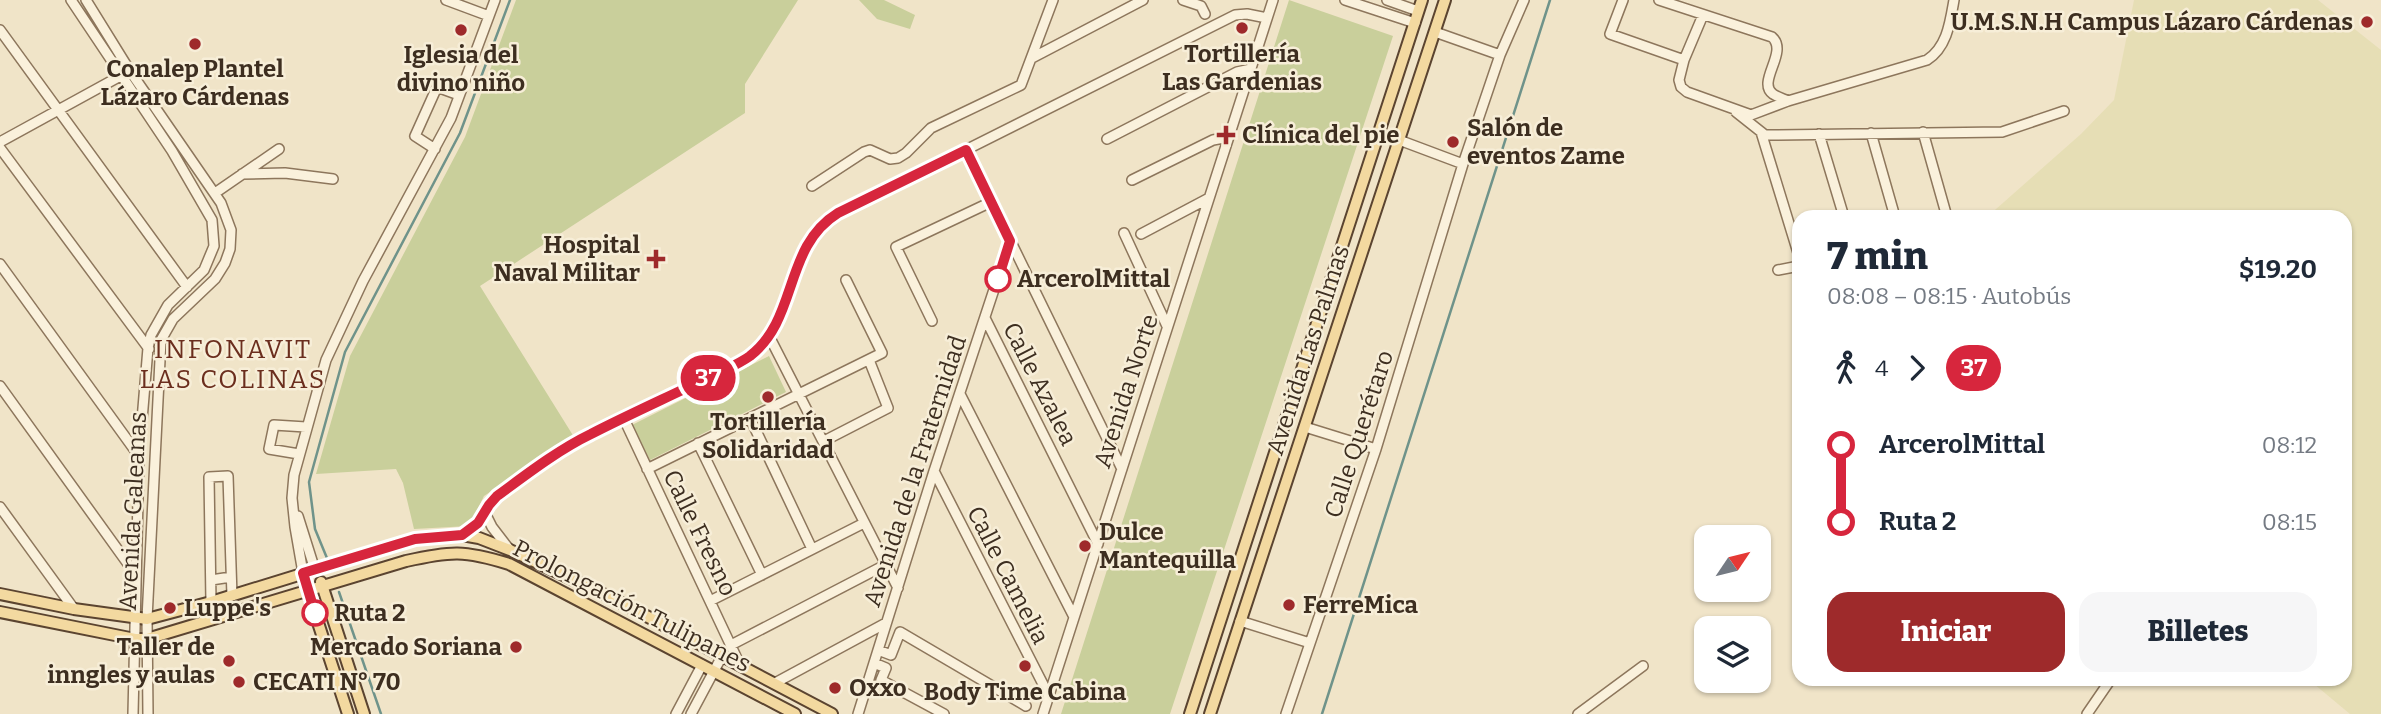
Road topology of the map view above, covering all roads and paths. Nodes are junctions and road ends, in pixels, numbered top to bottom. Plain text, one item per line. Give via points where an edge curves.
1 (71, 0) edge
2 (86, 0) edge
3 (446, 0) edge
4 (495, 0) edge
5 (1053, 0) edge
6 (1143, 0) edge
7 (1182, 0) edge
8 (1273, 0) edge
9 (1345, 0) edge
10 (1387, 0) edge
11 (1445, 0) edge
12 (1524, 0) edge
13 (1623, 0) edge
14 (1659, 0) edge
15 (1954, 0) edge
16 (1372, 4) edge
17 (1420, 6) edge
18 (1205, 14) dead end
19 (1703, 15) junction
20 (489, 16) junction
21 (1267, 18) junction
22 (1415, 23) junction
23 (0, 30) edge
24 (1435, 32) junction
25 (1500, 55) junction
26 (1032, 58) junction
27 (1684, 60) junction
28 (1251, 69) junction
29 (130, 71) junction
30 (121, 76) junction
31 (459, 95) junction
32 (1788, 101) junction
33 (1730, 107) junction
34 (2064, 111) dead end
35 (58, 112) junction
36 (1761, 132) junction
37 (1923, 132) junction
38 (1871, 133) junction
39 (1819, 134) junction
40 (1229, 137) junction
41 (1107, 139) dead end
42 (1399, 140) junction
43 (0, 142) edge
44 (181, 145) junction
45 (0, 148) edge
46 (279, 149) dead end
47 (435, 149) junction
48 (966, 150) junction
49 (172, 151) junction
50 (1463, 164) junction
51 (242, 174) junction
52 (333, 179) dead end
53 (1132, 180) dead end
54 (812, 186) dead end
55 (215, 193) junction
56 (1209, 198) junction
57 (991, 202) junction
58 (1842, 210) edge
59 (1893, 210) edge
60 (1945, 210) edge
61 (1124, 233) dead end
62 (1792, 233) edge
63 (1141, 234) dead end
64 (1010, 241) junction
65 (0, 264) edge
66 (1792, 267) edge
67 (1778, 270) dead end
68 (846, 280) dead end
69 (187, 287) junction
70 (985, 318) junction
71 (932, 321) dead end
72 (1167, 326) junction
73 (769, 336) junction
74 (148, 348) junction
75 (869, 360) junction
76 (159, 362) junction
77 (0, 386) edge
78 (798, 394) junction
79 (960, 394) junction
80 (750, 418) junction
81 (624, 419) junction
82 (306, 427) junction
83 (1305, 427) junction
84 (824, 441) junction
85 (698, 443) junction
86 (1376, 449) junction
87 (299, 454) junction
88 (139, 456) junction
89 (648, 469) junction
90 (1122, 469) junction
91 (934, 471) junction
92 (292, 498) junction
93 (0, 507) edge
94 (229, 511) junction
95 (210, 512) junction
96 (485, 513) junction
97 (864, 523) junction
98 (462, 535) junction
99 (1098, 544) junction
100 (510, 550) junction
101 (812, 550) junction
102 (350, 559) junction
103 (884, 565) junction
104 (315, 570) junction
105 (303, 573) junction
106 (762, 575) junction
107 (137, 576) junction
108 (231, 577) junction
109 (356, 577) junction
110 (211, 580) junction
111 (323, 586) junction
112 (898, 588) junction
113 (308, 590) junction
114 (0, 594) edge
115 (232, 596) junction
116 (710, 601) junction
117 (211, 603) junction
118 (74, 609) junction
119 (0, 612) edge
120 (1074, 617) junction
121 (142, 618) junction
122 (1240, 621) junction
123 (886, 623) junction
124 (135, 639) junction
125 (147, 639) junction
126 (1310, 643) junction
127 (732, 645) junction
128 (878, 650) junction
129 (722, 656) junction
130 (891, 656) junction
131 (874, 663) junction
132 (702, 665) junction
133 (740, 665) junction
134 (1643, 666) dead end
135 (886, 668) junction
136 (715, 671) junction
137 (775, 683) junction
138 (2106, 686) edge
139 (1049, 696) junction
140 (1026, 706) dead end
141 (133, 714) edge
142 (148, 714) edge
143 (348, 714) edge
144 (365, 714) edge
145 (676, 714) edge
146 (691, 714) edge
147 (795, 714) edge
148 (832, 714) edge
149 (858, 714) edge
150 (944, 714) edge
151 (1043, 714) edge
152 (1189, 714) edge
153 (1210, 714) edge
154 (1286, 714) edge
155 (1578, 714) edge
156 (2087, 714) edge

1 - 30 street, Avenida Galeanas
2 - 29 street, Avenida Galeanas
3 - 20 street
4 - 20 street
5 - 26 street
6 - 26 street
7 - 18 street via 1202,6
8 - 21 street, Avenida Norte
9 - 16 street
10 - 17 street
11 - 24 main road, Avenida Las Palmas
12 - 25 street, Calle Querétaro
13 - 27 street via 1610,34
14 - 19 street
15 - 32 street via 1940,51 1927,60
16 - 22 street
17 - 22 main road, Avenida Las Palmas
19 - 27 street
19 - 32 street via 1777,41 1769,89
20 - 31 street
21 - 28 street, Avenida Norte
21 - 48 street via 1235,15
22 - 152 main road, Avenida Las Palmas
23 - 35 street
24 - 25 street
24 - 42 main road, Avenida Las Palmas
25 - 50 street, Calle Querétaro
26 - 54 street via 1021,85 931,128 898,158 870,150
27 - 33 street via 1681,87
28 - 40 street, Avenida Norte
28 - 41 street
29 - 30 street
29 - 44 street, Avenida Galeanas
30 - 35 street
30 - 49 street, Avenida Galeanas
31 - 47 street
31 - 47 street via 437,87 415,136
32 - 33 street via 1751,115
33 - 36 street
34 - 37 street via 2002,132
35 - 43 street
35 - 69 street
36 - 39 street
36 - 62 street
37 - 38 street
37 - 60 street
38 - 39 street
38 - 59 street
39 - 58 street
40 - 53 street via 1213,140
40 - 56 street, Avenida Norte
42 - 50 street
42 - 83 main road, Avenida Las Palmas
44 - 49 street
44 - 55 street, Avenida Galeanas
45 - 74 street
46 - 51 street
47 - 82 street via 340,327
48 - 57 street
48 - 73 street via 826,221 802,251 782,313
49 - 69 street, Avenida Galeanas via 215,231 204,270
50 - 86 street, Calle Querétaro
51 - 52 street
51 - 55 street
55 - 76 street, Avenida Galeanas via 228,217 230,249 215,279 173,319 161,340
56 - 63 street
56 - 72 street, Avenida Norte
57 - 64 street
57 - 71 street via 896,247
61 - 72 street
64 - 70 street, Avenida de la Fraternidad
64 - 90 street
65 - 88 street
66 - 67 street
68 - 75 street via 882,353
69 - 74 street, Avenida Galeanas via 159,319
70 - 79 street, Avenida de la Fraternidad
70 - 99 street, Calle Azalea
72 - 90 street, Avenida Norte
73 - 78 street
73 - 81 street via 750,356
74 - 76 street
74 - 88 street, Avenida Galeanas
75 - 78 street
75 - 84 street via 888,408
76 - 121 street, Avenida Galeanas
77 - 107 street
78 - 80 street
78 - 84 street
79 - 91 street, Avenida de la Fraternidad
79 - 120 street
80 - 85 street
80 - 101 street
81 - 89 street, Calle Fresno
81 - 96 street via 564,450 497,496
82 - 87 street
82 - 87 street via 274,425 269,449
83 - 86 street
83 - 122 main road, Avenida Las Palmas
84 - 97 street
85 - 89 street
85 - 106 street
86 - 126 street, Calle Querétaro
87 - 92 street
88 - 107 street, Avenida Galeanas
89 - 116 street, Calle Fresno
90 - 99 street, Avenida Norte
91 - 112 street, Avenida de la Fraternidad
91 - 139 street, Calle Camelia
92 - 104 street
92 - 105 street
93 - 118 street
94 - 95 street
94 - 95 street via 228,476 209,477
94 - 108 street
95 - 110 street
96 - 98 street
96 - 100 street, Prolongación Tulipanes
97 - 101 street
97 - 103 street
98 - 100 main road, Prolongación Tulipanes
98 - 102 main road, Prolongación Tulipanes via 415,539
99 - 120 street, Avenida Norte
100 - 129 main road, Prolongación Tulipanes
101 - 106 street
102 - 104 main road, Prolongación Tulipanes
102 - 109 main road
103 - 112 street
103 - 127 street
104 - 105 main road, Prolongación Tulipanes
104 - 111 main road
105 - 113 main road
105 - 115 main road, Prolongación Tulipanes
106 - 116 street
107 - 121 street, Avenida Galeanas
108 - 110 street
108 - 115 street
109 - 111 main road, Prolongación Tulipanes
109 - 132 main road, Prolongación Tulipanes via 447,552 477,554 509,564
110 - 117 street
111 - 113 main road, Prolongación Tulipanes
111 - 144 main road
112 - 123 street, Avenida de la Fraternidad
113 - 125 main road, Prolongación Tulipanes
113 - 143 main road
114 - 118 main road
115 - 117 main road, Prolongación Tulipanes
116 - 127 street, Calle Fresno
117 - 121 main road, Prolongación Tulipanes
118 - 121 main road
119 - 124 main road, Prolongación Tulipanes
120 - 139 street, Avenida Norte
121 - 124 street, Avenida Galeanas
121 - 125 street, Avenida Galeanas
122 - 126 street
122 - 153 main road, Avenida Las Palmas
123 - 128 street, Avenida de la Fraternidad
123 - 137 street
124 - 125 main road, Prolongación Tulipanes
124 - 141 street, Avenida Galeanas
125 - 142 street, Avenida Galeanas
126 - 154 street, Calle Querétaro
127 - 133 street, Calle Fresno
128 - 130 street
128 - 131 street, Avenida de la Fraternidad
129 - 133 main road, Prolongación Tulipanes
129 - 136 street
130 - 135 street
130 - 140 street via 901,632
131 - 135 street
131 - 149 street, Avenida de la Fraternidad
132 - 136 main road, Prolongación Tulipanes
132 - 145 street
133 - 137 main road, Prolongación Tulipanes
134 - 155 street
135 - 150 street via 881,680
136 - 146 street
136 - 147 main road, Prolongación Tulipanes
137 - 148 main road, Prolongación Tulipanes
138 - 156 street
139 - 151 street, Avenida Norte

